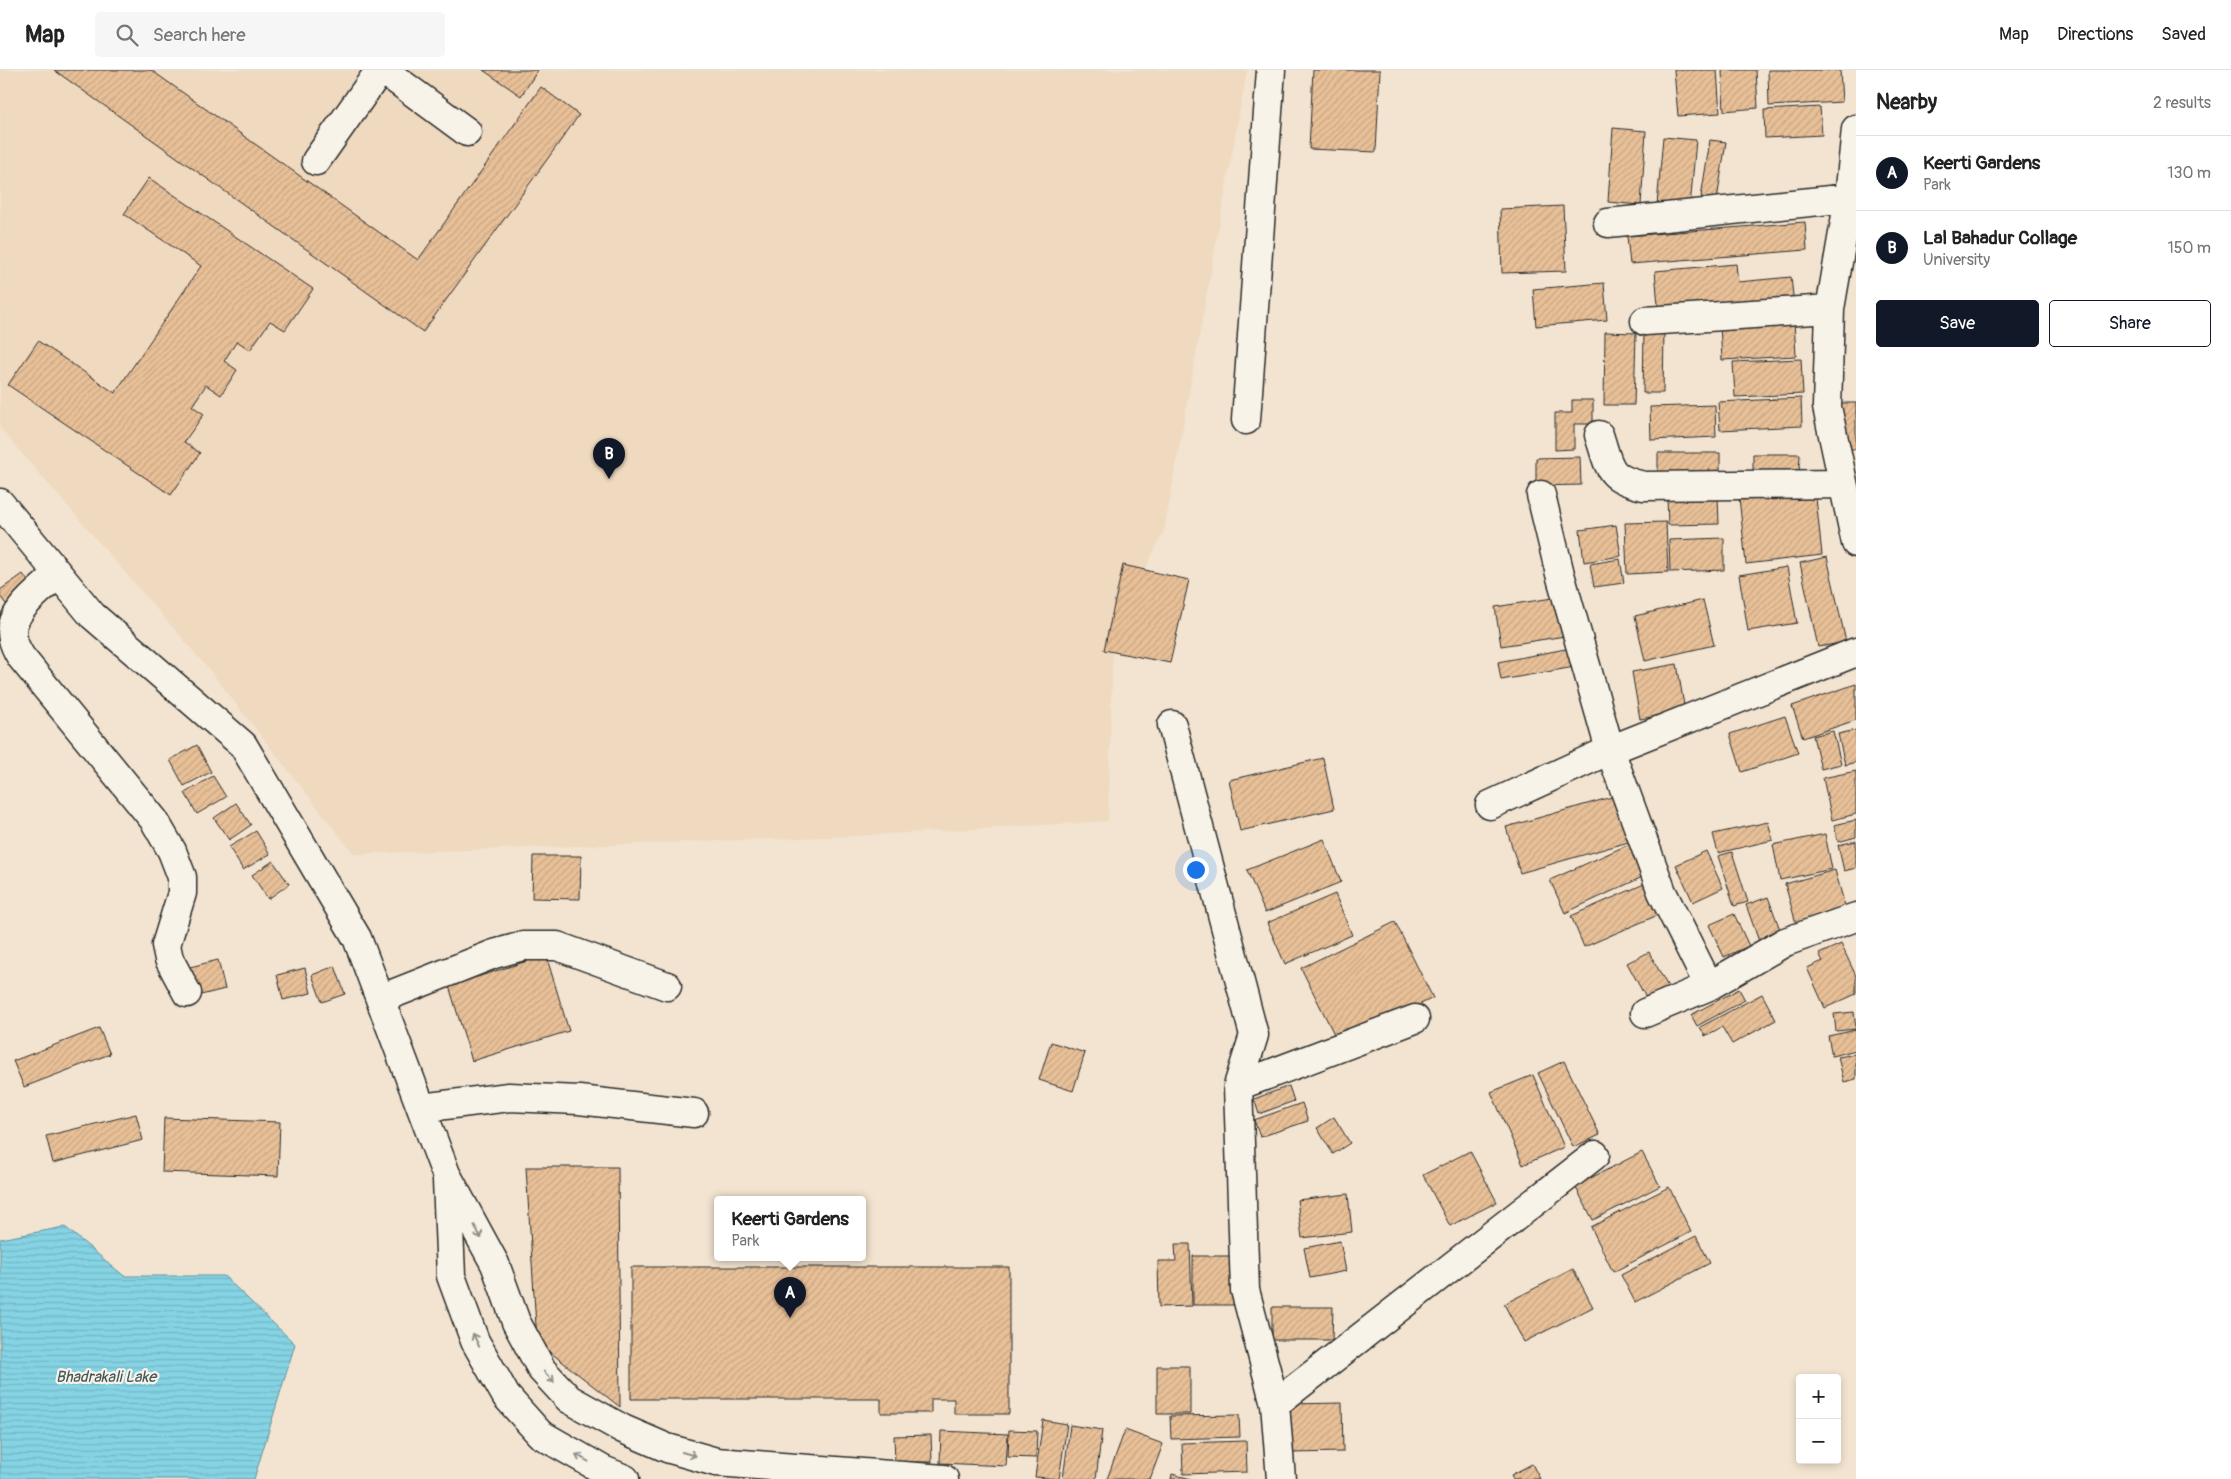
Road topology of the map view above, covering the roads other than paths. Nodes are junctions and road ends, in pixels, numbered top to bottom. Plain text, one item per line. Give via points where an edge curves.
1 (381, 70) edge
2 (1271, 70) edge
3 (1856, 129) edge
4 (467, 132) dead end
5 (316, 161) dead end
6 (1849, 198) junction
7 (1608, 223) dead end
8 (1830, 309) junction
9 (1645, 321) dead end
10 (1246, 420) dead end
11 (1599, 435) dead end
12 (1843, 484) junction
13 (1541, 495) dead end
14 (0, 503) edge
15 (1856, 543) edge
16 (58, 574) junction
17 (1856, 652) edge
18 (1172, 725) dead end
19 (1610, 750) junction
20 (1490, 805) dead end
21 (1856, 917) edge
22 (667, 986) dead end
23 (1709, 986) junction
24 (187, 993) dead end
25 (380, 999) junction
26 (1645, 1013) dead end
27 (1415, 1019) dead end
28 (1238, 1086) junction
29 (421, 1108) junction
30 (694, 1113) dead end
31 (1595, 1155) dead end
32 (446, 1174) junction
33 (1275, 1404) junction
34 (626, 1479) edge
35 (944, 1479) edge
36 (1281, 1479) edge

1 - 4 street
1 - 5 street
2 - 10 street
3 - 6 street
6 - 7 street
6 - 8 street
8 - 9 street
8 - 12 street via 1827,407
11 - 12 street via 1610,468 1623,482
12 - 15 street
13 - 19 street
14 - 16 street
16 - 24 street via 16,615 12,625 13,640 21,658 154,820 172,851 182,877 182,893 166,945 169,959
16 - 25 street via 92,615 243,745 357,938
17 - 19 street
18 - 28 street via 1254,1035
19 - 20 street
19 - 23 street via 1662,892
21 - 23 street via 1785,942
22 - 25 street via 557,946 523,946 494,954
23 - 26 street
25 - 29 street
27 - 28 street
28 - 33 street via 1245,1290
29 - 30 street via 509,1097 579,1100
29 - 32 street
31 - 33 street
34 -> 32 street via 603,1470 540,1434 506,1396 475,1341 451,1276
32 -> 35 street via 495,1264 516,1322 542,1370 569,1399 622,1429 667,1448 716,1462
33 - 36 street

